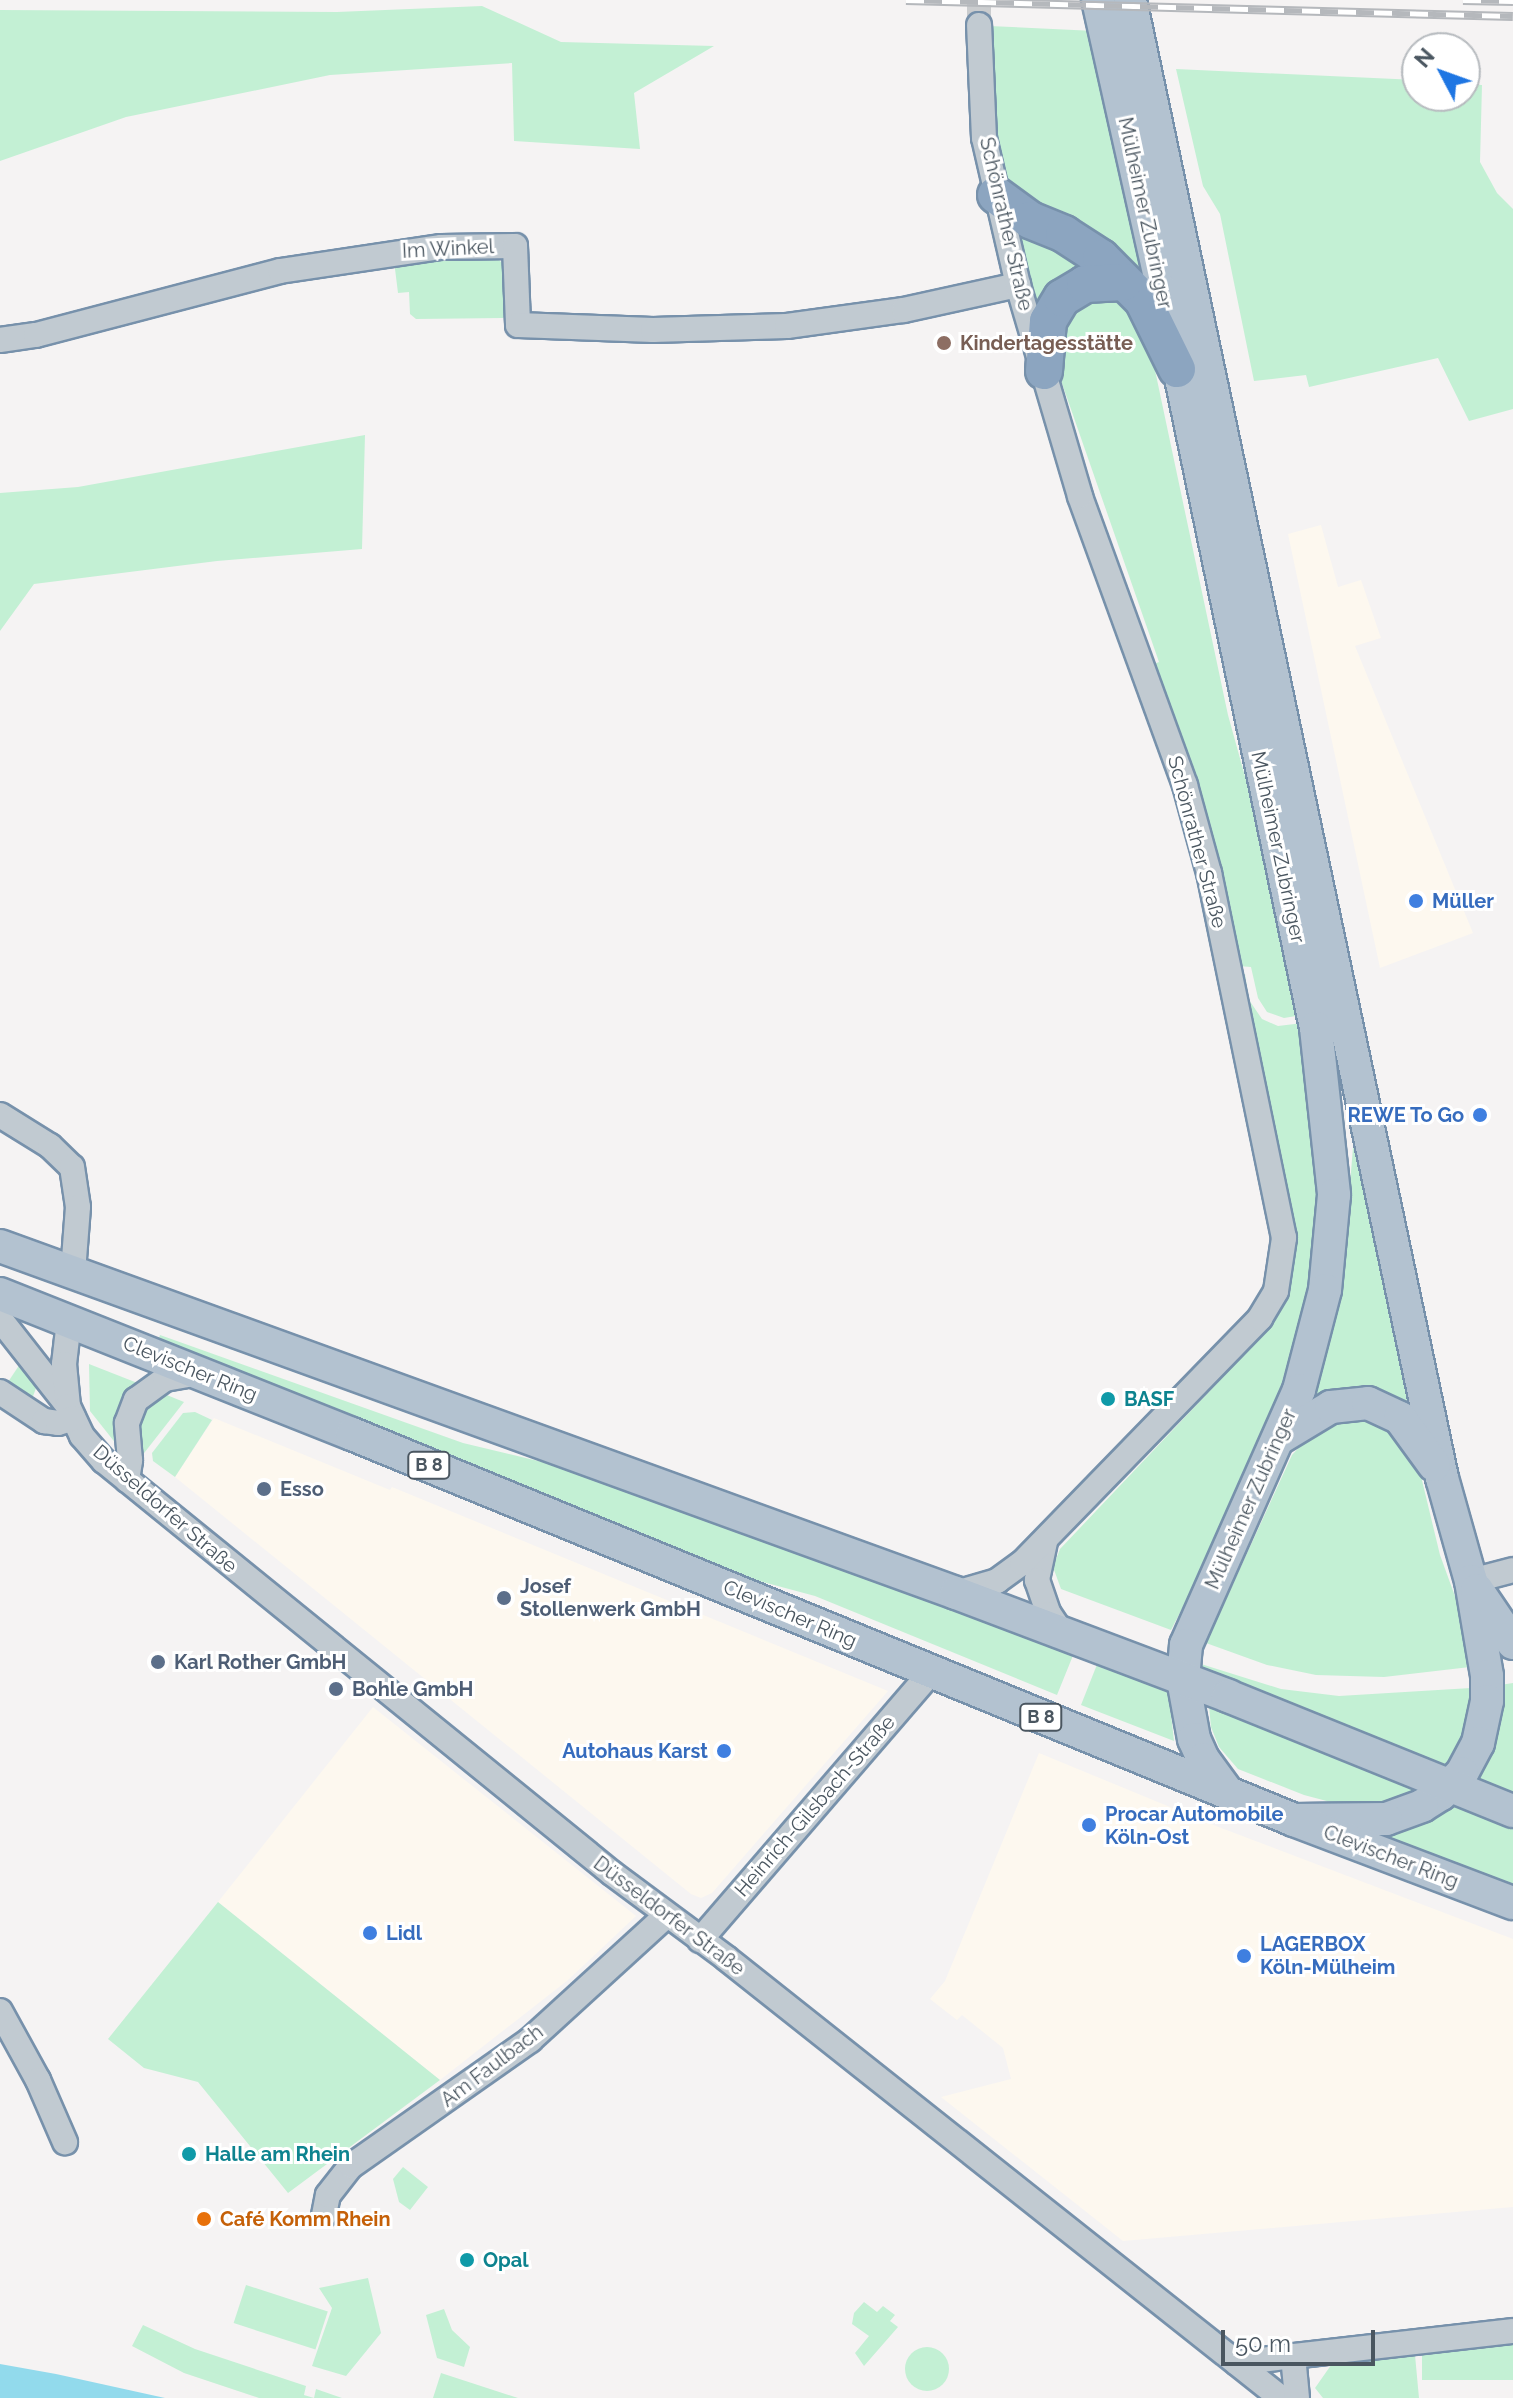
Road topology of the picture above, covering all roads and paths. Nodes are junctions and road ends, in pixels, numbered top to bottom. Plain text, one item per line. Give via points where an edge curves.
1 (1098, 0) edge
2 (1130, 0) edge
3 (979, 25) tunnel mouth
4 (996, 195) junction
5 (1124, 282) junction
6 (1018, 285) junction
7 (0, 340) edge
8 (1177, 369) junction
9 (1044, 371) junction
10 (0, 1115) edge
11 (0, 1246) edge
12 (73, 1272) junction
13 (0, 1294) edge
14 (0, 1319) edge
15 (69, 1321) junction
16 (200, 1373) junction
17 (0, 1392) edge
18 (71, 1412) junction
19 (1281, 1437) junction
20 (1442, 1478) junction
21 (127, 1480) junction
22 (1045, 1542) junction
23 (1513, 1570) edge
24 (1471, 1581) junction
25 (956, 1593) junction
26 (1061, 1632) junction
27 (1513, 1643) edge
28 (931, 1672) junction
29 (1183, 1679) junction
30 (1452, 1785) junction
31 (1228, 1793) junction
32 (1513, 1811) edge
33 (1294, 1820) junction
34 (1513, 1903) edge
35 (666, 1916) junction
36 (700, 1940) junction
37 (0, 2011) edge
38 (65, 2142) dead end
39 (324, 2215) dead end
40 (1513, 2331) edge
41 (1293, 2356) junction
42 (1237, 2363) junction
43 (1281, 2398) edge
44 (1297, 2398) edge

1 - 8 main road, Mülheimer Zubringer
2 - 20 main road, Mülheimer Zubringer
3 - 4 street, Schönrather Straße via 984,138
4 - 5 highway via 1101,258
4 - 6 street, Schönrather Straße
5 - 8 highway via 1143,300
5 - 9 highway via 1085,284 1062,298 1048,321
6 - 7 street, Im Winkel via 904,310 787,326 653,330 518,325 515,246 441,247 280,271
6 - 9 street, Schönrather Straße
8 - 19 main road, Mülheimer Zubringer via 1316,1028 1329,1126 1334,1195 1325,1290
9 - 22 street, Schönrather Straße via 1080,496 1185,785 1209,873 1284,1238 1276,1291 1260,1318
10 - 12 street via 50,1146 72,1167 78,1207
11 - 12 main road
12 - 15 main road
12 - 25 main road
13 - 15 main road, B 8
14 - 18 street
15 - 16 main road, Clevischer Ring / B 8
15 - 18 street, Düsseldorfer Straße via 64,1364
16 - 21 street via 165,1379 136,1400 127,1423
16 - 28 main road, Clevischer Ring / B 8
17 - 18 street via 44,1421 58,1423
18 - 21 street, Düsseldorfer Straße via 94,1451
19 - 20 main road via 1331,1407 1368,1403 1406,1424
19 - 29 main road, Mülheimer Zubringer via 1186,1645
20 - 24 main road, Mülheimer Zubringer
21 - 35 street, Düsseldorfer Straße
22 - 25 street, Schönrather Straße via 997,1581
22 - 26 street via 1037,1580
23 - 24 street
24 - 27 main road
24 - 30 main road via 1487,1697 1478,1743
25 - 26 main road
26 - 29 main road
28 - 31 main road, Clevischer Ring / B 8
28 - 36 street, Heinrich-Gilsbach-Straße
29 - 30 main road
29 - 31 main road, Mülheimer Zubringer via 1194,1739
30 - 32 main road
30 - 33 main road via 1422,1806 1386,1819
31 - 33 main road, Clevischer Ring / B 8
33 - 34 main road, Clevischer Ring / B 8
35 - 36 street, Düsseldorfer Straße
35 - 39 street, Am Faulbach via 530,2040 351,2166 328,2195
36 - 42 street, Düsseldorfer Straße
37 - 38 street
40 - 41 street
41 - 42 street
41 - 44 street
42 - 43 street, Düsseldorfer Straße

